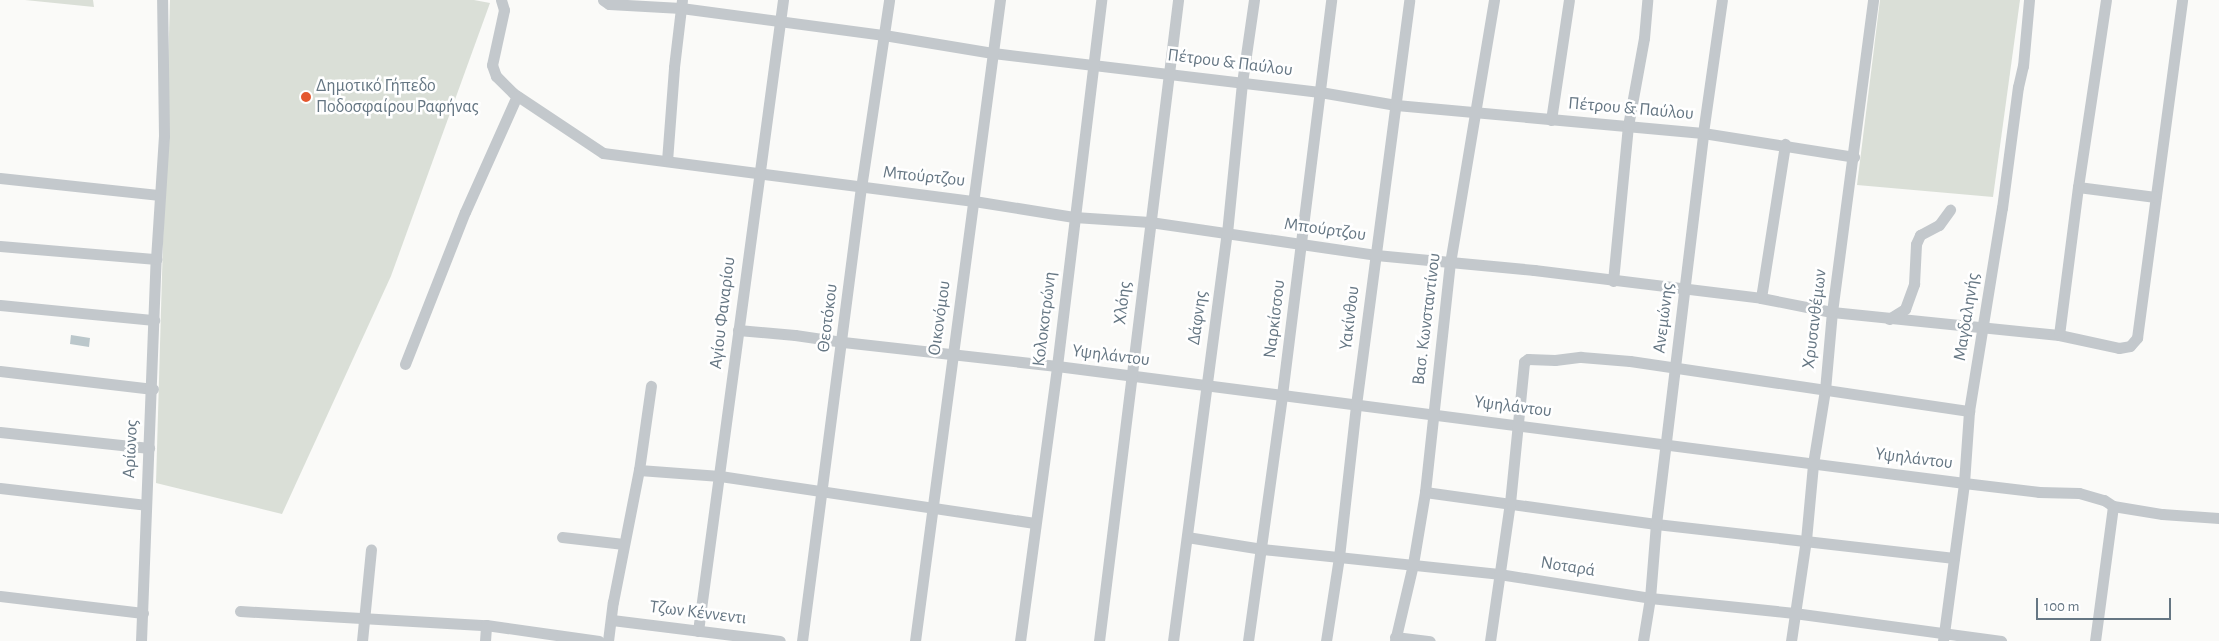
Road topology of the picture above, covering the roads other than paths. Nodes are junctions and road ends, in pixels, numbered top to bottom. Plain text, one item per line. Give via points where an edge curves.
1 (162, 0) edge
2 (501, 0) edge
3 (603, 0) edge
4 (783, 0) edge
5 (889, 0) edge
6 (1000, 0) edge
7 (1101, 0) edge
8 (1178, 0) edge
9 (1254, 0) edge
10 (1331, 0) edge
11 (1409, 0) edge
12 (1494, 0) edge
13 (1569, 0) edge
14 (1647, 0) edge
15 (1722, 0) edge
16 (1873, 0) edge
17 (2029, 0) edge
18 (2106, 0) edge
19 (2182, 0) edge
20 (681, 4) edge
21 (780, 21) junction
22 (884, 35) junction
23 (993, 53) junction
24 (1093, 65) junction
25 (1169, 73) junction
26 (1242, 83) junction
27 (1320, 92) junction
28 (517, 96) junction
29 (1396, 105) junction
30 (1477, 112) junction
31 (1551, 120) junction
32 (1628, 126) junction
33 (1703, 133) junction
34 (1784, 144) junction
35 (1854, 157) junction
36 (668, 161) junction
37 (758, 174) junction
38 (0, 178) edge
39 (861, 188) junction
40 (2078, 188) junction
41 (160, 195) junction
42 (2155, 197) junction
43 (974, 200) junction
44 (1950, 210) dead end
45 (1074, 217) junction
46 (1150, 222) junction
47 (1227, 233) junction
48 (1301, 245) junction
49 (0, 246) edge
50 (1376, 255) junction
51 (156, 259) junction
52 (1450, 263) junction
53 (1613, 282) junction
54 (1686, 289) junction
55 (1761, 298) junction
56 (0, 305) edge
57 (1832, 312) junction
58 (1888, 319) junction
59 (154, 320) junction
60 (1984, 329) junction
61 (738, 330) junction
62 (2059, 335) junction
63 (843, 342) junction
64 (953, 354) junction
65 (405, 364) dead end
66 (1057, 366) junction
67 (1676, 369) junction
68 (0, 371) edge
69 (1132, 376) junction
70 (1206, 385) junction
71 (650, 386) dead end
72 (152, 389) junction
73 (1825, 390) junction
74 (1282, 395) junction
75 (1356, 405) junction
76 (1968, 411) junction
77 (1434, 415) junction
78 (1518, 426) junction
79 (0, 432) edge
80 (1665, 445) junction
81 (149, 448) junction
82 (1813, 464) junction
83 (639, 470) junction
84 (720, 476) junction
85 (1964, 483) junction
86 (0, 488) edge
87 (823, 490) junction
88 (1425, 492) junction
89 (1510, 503) junction
90 (146, 505) junction
91 (2113, 506) junction
92 (933, 507) junction
93 (2219, 518) edge
94 (1035, 522) junction
95 (1656, 524) junction
96 (562, 537) dead end
97 (1188, 537) junction
98 (1806, 540) junction
99 (624, 544) junction
100 (371, 549) dead end
101 (1262, 549) junction
102 (1339, 557) junction
103 (1954, 558) junction
104 (1413, 564) junction
105 (1499, 574) junction
106 (0, 596) edge
107 (1650, 598) junction
108 (240, 611) dead end
109 (142, 612) junction
110 (1794, 613) junction
111 (364, 619) junction
112 (612, 620) junction
113 (486, 625) junction
114 (698, 631) junction
115 (1943, 637) edge
116 (722, 638) edge
117 (1395, 639) edge
118 (141, 641) edge
119 (362, 641) edge
120 (485, 641) edge
121 (599, 641) edge
122 (608, 641) edge
123 (780, 641) edge
124 (802, 641) edge
125 (914, 641) edge
126 (1020, 641) edge
127 (1099, 641) edge
128 (1173, 641) edge
129 (1248, 641) edge
130 (1326, 641) edge
131 (1430, 641) edge
132 (1490, 641) edge
133 (1643, 641) edge
134 (1791, 641) edge
135 (2001, 641) edge
136 (2095, 641) edge

1 - 41 street, Αρίωνος via 165,96
2 - 28 street, Μπούρτζου via 503,19 492,65 501,82
3 - 20 street, Πέτρου & Παύλου via 609,4
4 - 21 street, Αγίου Φαναρίου
5 - 22 street, Θεοτόκου
6 - 23 street, Οικονόμου
7 - 24 street, Κολοκοτρώνη
8 - 25 street, Χλόης
9 - 26 street, Δάφνης
10 - 27 street, Ναρκίσσου
11 - 29 street, Υακίνθου
12 - 30 street, Βασ. Κωνσταντίνου
13 - 31 street
14 - 32 street via 1644,38
15 - 33 street, Ανεμώνης
16 - 35 street, Χρυσανθέμων
17 - 60 street, Μαγδαληνής via 2023,66
18 - 40 street
19 - 42 street
20 - 21 street, Πέτρου & Παύλου
20 - 36 street
21 - 22 street, Πέτρου & Παύλου
21 - 37 street, Αγίου Φαναρίου
22 - 23 street, Πέτρου & Παύλου
22 - 39 street, Θεοτόκου
23 - 24 street, Πέτρου & Παύλου
23 - 43 street, Οικονόμου
24 - 25 street, Πέτρου & Παύλου
24 - 45 street, Κολοκοτρώνη
25 - 26 street, Πέτρου & Παύλου
25 - 46 street, Χλόης
26 - 27 street, Πέτρου & Παύλου
26 - 47 street, Δάφνης
27 - 29 street, Πέτρου & Παύλου
27 - 48 street, Ναρκίσσου
28 - 36 street, Μπούρτζου via 599,152
28 - 65 street via 465,212
29 - 30 street, Πέτρου & Παύλου
29 - 50 street, Υακίνθου
30 - 31 street, Πέτρου & Παύλου
30 - 52 street, Βασ. Κωνσταντίνου
31 - 32 street, Πέτρου & Παύλου
32 - 33 street, Πέτρου & Παύλου
32 - 53 street
33 - 34 street, Πέτρου & Παύλου
33 - 54 street, Ανεμώνης
34 - 35 street, Πέτρου & Παύλου
34 - 55 street
35 - 57 street, Χρυσανθέμων
36 - 37 street, Μπούρτζου
37 - 39 street, Μπούρτζου
37 - 61 street, Αγίου Φαναρίου
38 - 41 street
39 - 43 street, Μπούρτζου
39 - 63 street, Θεοτόκου
40 - 42 street
40 - 62 street
41 - 51 street, Αρίωνος
42 - 62 street, Μπούρτζου via 2137,338 2130,346 2119,348
43 - 45 street, Μπούρτζου
43 - 64 street, Οικονόμου
44 - 58 street via 1939,225 1920,235 1916,244 1914,284 1905,309
45 - 46 street, Μπούρτζου
45 - 66 street, Κολοκοτρώνη
46 - 47 street, Μπούρτζου
46 - 69 street, Χλόης
47 - 48 street, Μπούρτζου
47 - 70 street, Δάφνης
48 - 50 street, Μπούρτζου
48 - 74 street, Ναρκίσσου
49 - 51 street
50 - 52 street, Μπούρτζου
50 - 75 street, Υακίνθου
51 - 59 street, Αρίωνος
52 - 53 street, Μπούρτζου via 1534,270
52 - 77 street, Βασ. Κωνσταντίνου
53 - 54 street, Μπούρτζου
54 - 55 street, Μπούρτζου
54 - 67 street, Ανεμώνης
55 - 57 street, Μπούρτζου
56 - 59 street
57 - 58 street, Μπούρτζου
57 - 73 street, Χρυσανθέμων
58 - 60 street, Μπούρτζου
59 - 72 street, Αρίωνος
60 - 62 street, Μπούρτζου
60 - 76 street, Μαγδαληνής
61 - 63 street, Υψηλάντου
61 - 84 street, Αγίου Φαναρίου
63 - 64 street, Υψηλάντου
63 - 87 street, Θεοτόκου
64 - 66 street, Υψηλάντου
64 - 92 street, Οικονόμου
66 - 69 street, Υψηλάντου
66 - 94 street, Κολοκοτρώνη
67 - 73 street
67 - 78 street via 1581,357 1528,359 1524,362
67 - 80 street, Ανεμώνης
68 - 72 street
69 - 70 street, Υψηλάντου
69 - 127 street, Χλόης
70 - 74 street, Υψηλάντου
70 - 97 street, Δάφνης
71 - 83 street
72 - 81 street, Αρίωνος
73 - 76 street
73 - 82 street, Χρυσανθέμων
74 - 75 street, Υψηλάντου
74 - 101 street, Ναρκίσσου
75 - 77 street, Υψηλάντου
75 - 102 street, Υακίνθου
76 - 85 street, Μαγδαληνής
77 - 78 street, Υψηλάντου
77 - 88 street, Βασ. Κωνσταντίνου
78 - 80 street, Υψηλάντου
78 - 89 street
79 - 81 street
80 - 82 street, Υψηλάντου
80 - 95 street, Ανεμώνης
81 - 90 street, Αρίωνος
82 - 85 street, Υψηλάντου
82 - 98 street, Χρυσανθέμων
83 - 84 street
83 - 99 street
84 - 87 street
84 - 114 street, Αγίου Φαναρίου
85 - 91 street, Υψηλάντου via 2078,493
85 - 103 street, Μαγδαληνής
86 - 90 street
87 - 92 street
87 - 124 street, Θεοτόκου
88 - 89 street
88 - 104 street, Βασ. Κωνσταντίνου
89 - 95 street
89 - 105 street
90 - 109 street, Αρίωνος
91 - 93 street, Υψηλάντου
91 - 136 street
92 - 94 street
92 - 125 street, Οικονόμου
94 - 126 street, Κολοκοτρώνη
95 - 98 street
95 - 107 street, Ανεμώνης
96 - 99 street
97 - 101 street, Νοταρά
97 - 128 street, Δάφνης
98 - 103 street
98 - 110 street, Χρυσανθέμων
99 - 112 street
100 - 111 street
101 - 102 street, Νοταρά
101 - 129 street, Ναρκίσσου
102 - 104 street, Νοταρά
102 - 130 street, Υακίνθου
103 - 115 street, Μαγδαληνής
104 - 105 street, Νοταρά
104 - 117 street, Βασ. Κωνσταντίνου
105 - 107 street, Νοταρά
105 - 132 street
106 - 109 street
107 - 110 street, Νοταρά
107 - 133 street, Ανεμώνης
108 - 111 street
109 - 118 street, Αρίωνος
110 - 115 street, Νοταρά
110 - 134 street, Χρυσανθέμων
111 - 113 street
111 - 119 street
112 - 114 street, Τζων Κέννεντι
112 - 122 street
113 - 120 street
113 - 121 street
114 - 116 street, Τζων Κέννεντι
115 - 135 street, Νοταρά
116 - 123 street, Τζων Κέννεντι
117 - 131 street

